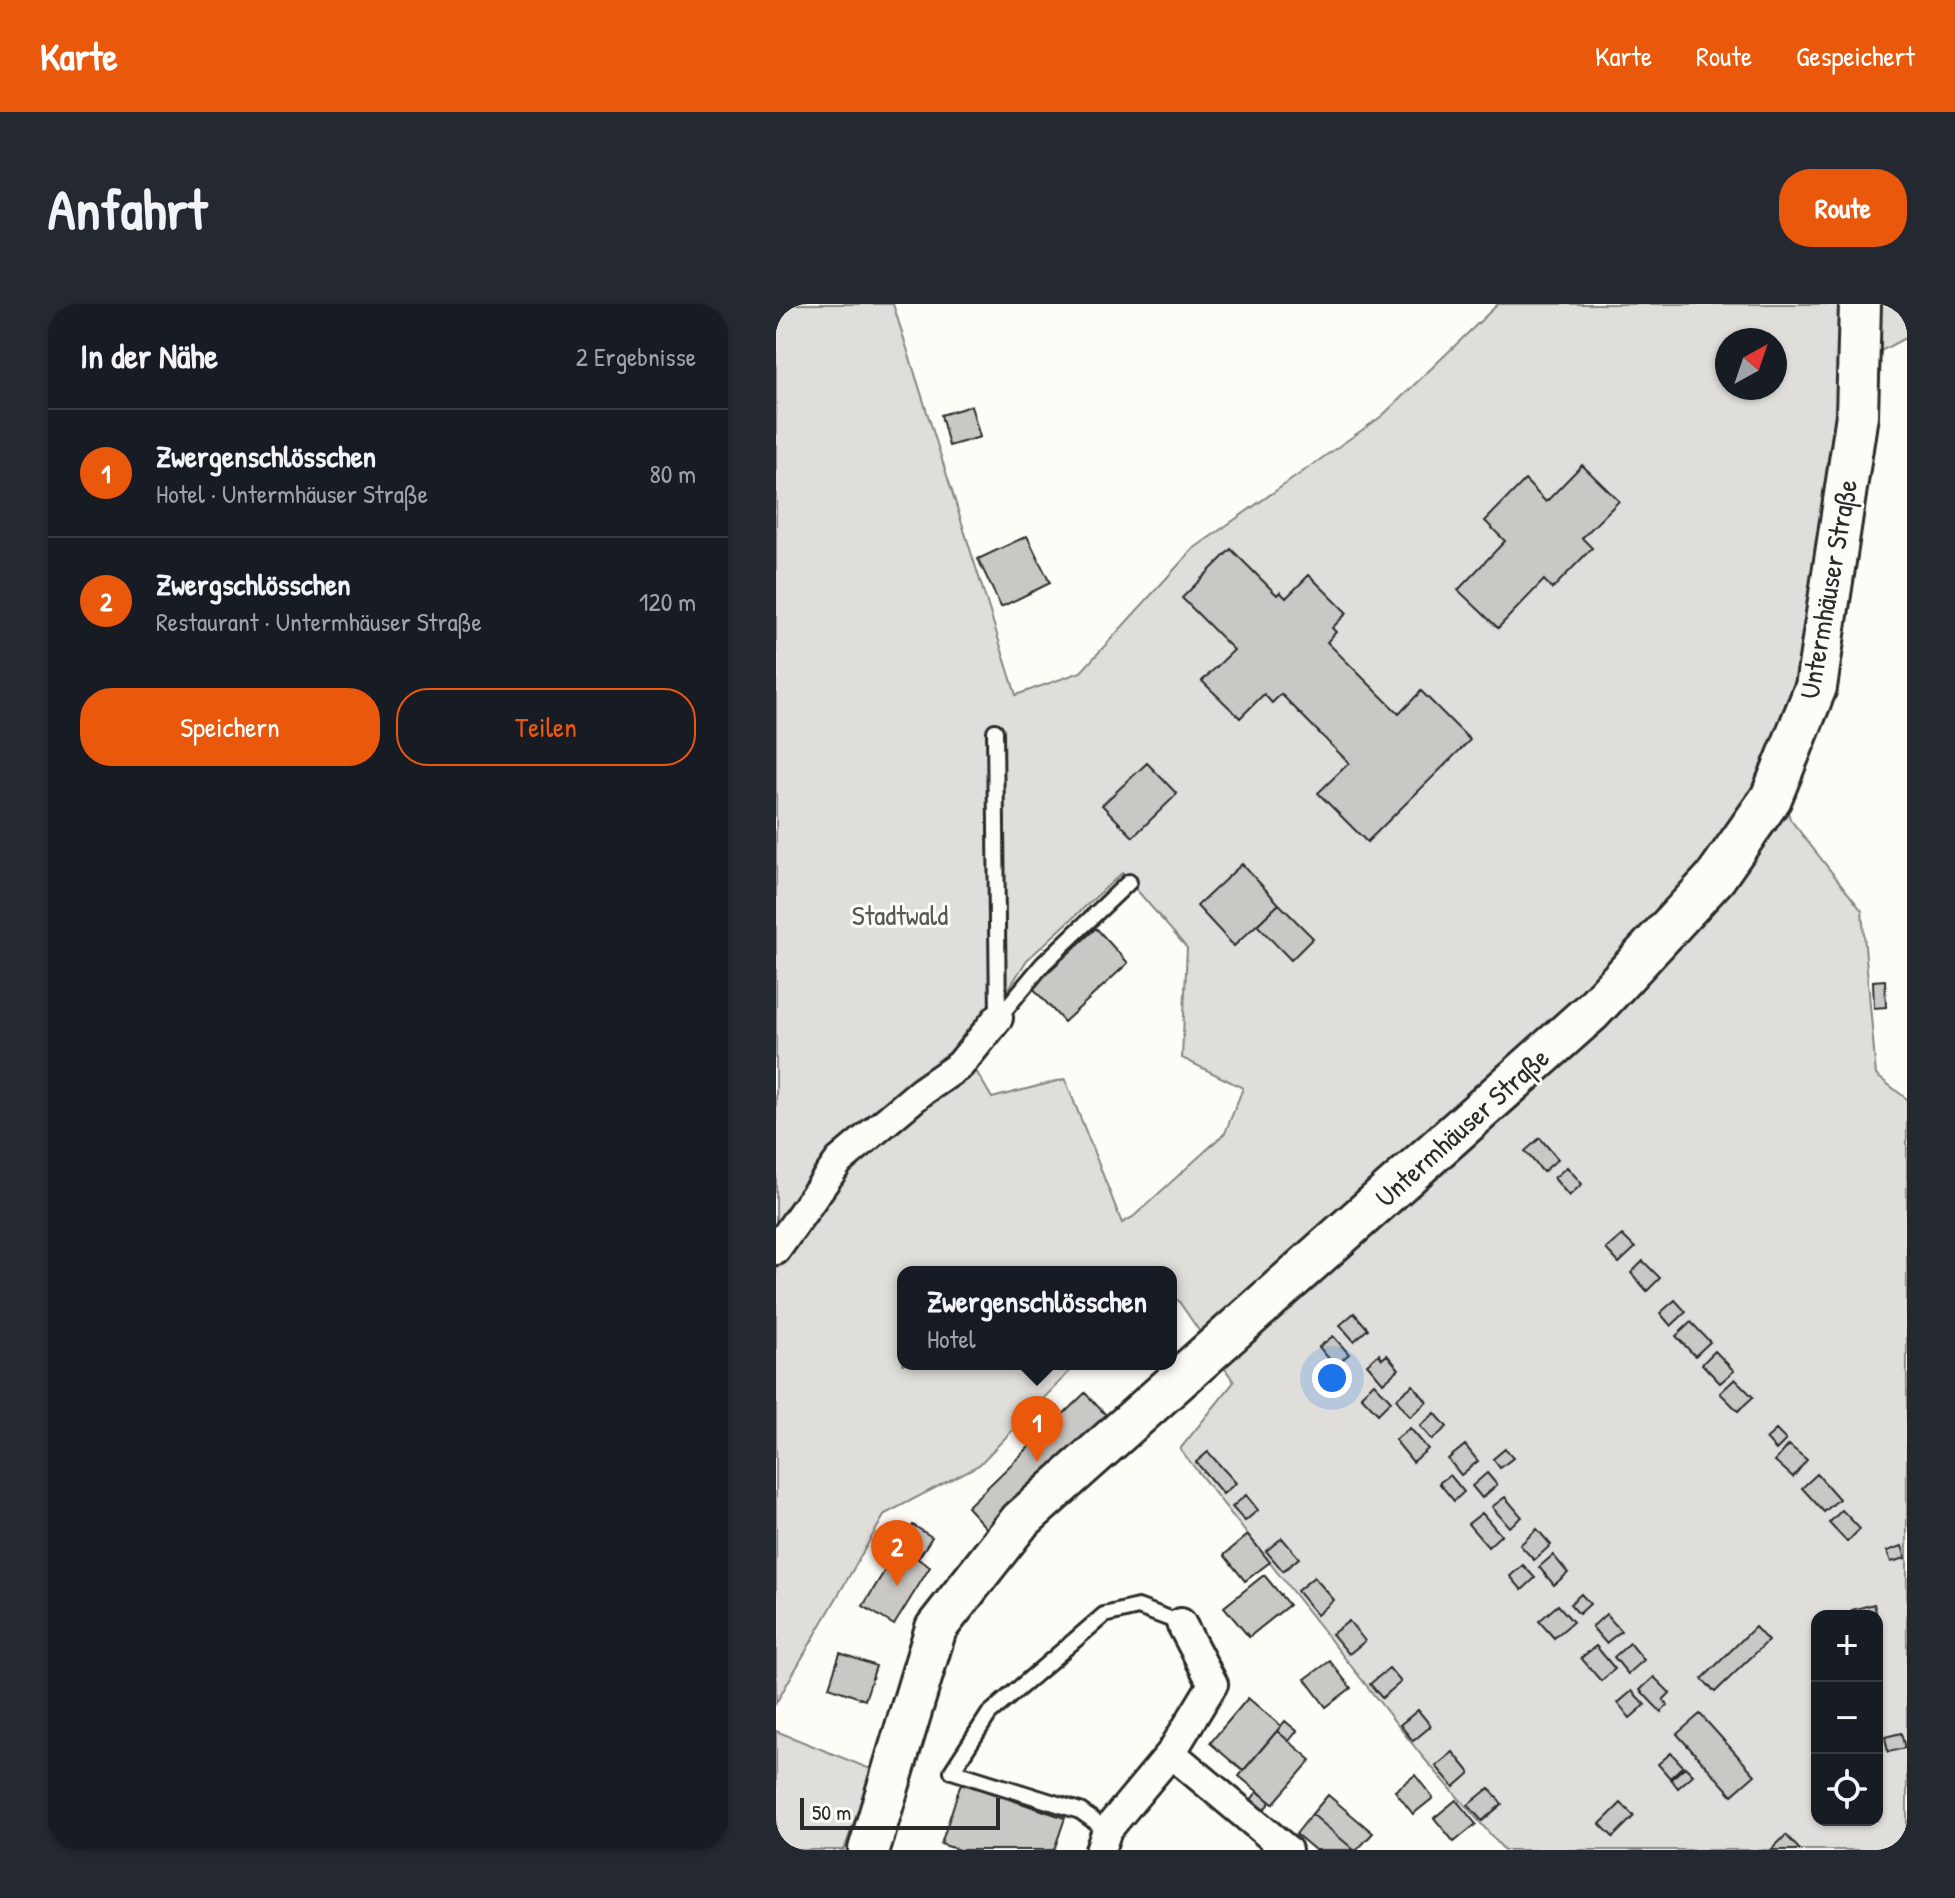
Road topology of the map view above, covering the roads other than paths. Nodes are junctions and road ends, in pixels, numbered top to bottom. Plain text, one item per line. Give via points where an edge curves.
1 (1860, 304) edge
2 (995, 731) dead end
3 (1129, 882) dead end
4 (998, 1018) junction
5 (776, 1250) edge
6 (1181, 1623) joint
7 (1171, 1753) junction
8 (1104, 1840) edge
9 (869, 1850) edge
10 (1287, 1850) edge

1 - 9 main road, Untermhäuser Straße via 1857,415 1816,687 1771,798 1715,878 1592,1011 1020,1521 936,1628
2 - 4 lane
3 - 4 lane via 1043,964
4 - 5 street via 960,1065 839,1161
6 - 7 street via 1213,1684
6 - 8 lane via 1138,1607 1104,1615 989,1714 952,1771 1080,1811
7 - 8 street
7 - 10 street

